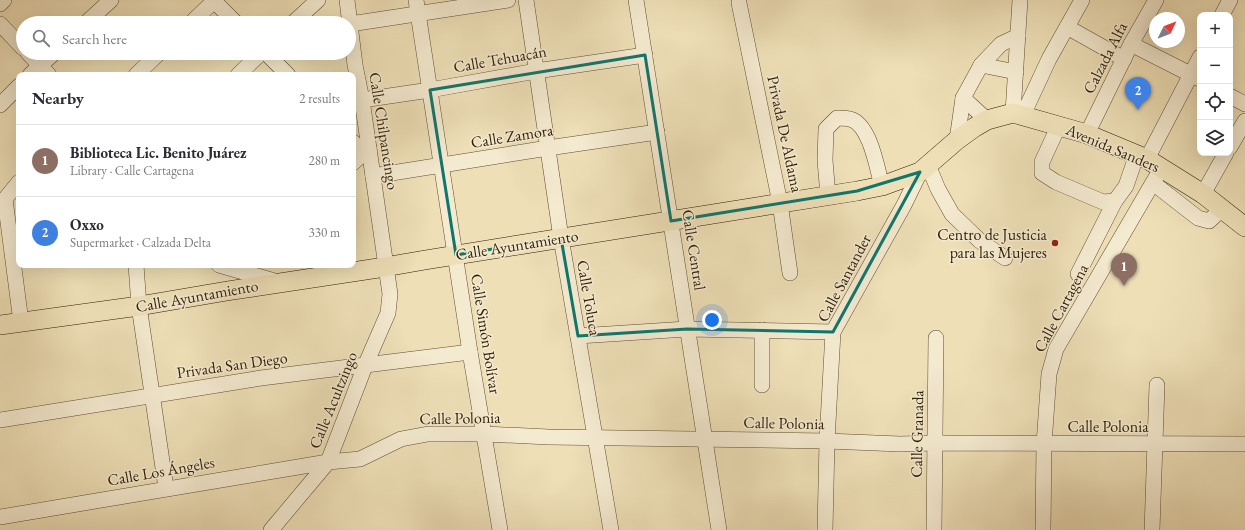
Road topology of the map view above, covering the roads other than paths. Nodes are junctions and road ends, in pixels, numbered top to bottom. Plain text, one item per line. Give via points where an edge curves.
1 (4, 0) edge
2 (111, 0) edge
3 (214, 0) edge
4 (318, 0) edge
5 (347, 0) edge
6 (508, 0) edge
7 (526, 0) edge
8 (636, 0) edge
9 (1020, 0) edge
10 (1156, 0) edge
11 (1230, 0) edge
12 (1076, 2) edge
13 (739, 3) dead end
14 (0, 4) edge
15 (417, 7) edge
16 (1224, 12) edge
17 (94, 16) edge
18 (198, 16) edge
19 (229, 16) edge
20 (301, 16) edge
21 (349, 16) edge
22 (356, 22) edge
23 (0, 24) edge
24 (1067, 27) junction
25 (1018, 36) junction
26 (16, 41) edge
27 (1131, 44) junction
28 (645, 55) junction
29 (1124, 58) junction
30 (32, 60) edge
31 (49, 60) edge
32 (152, 60) edge
33 (254, 60) edge
34 (273, 60) edge
35 (354, 60) edge
36 (355, 65) junction
37 (981, 66) junction
38 (536, 71) junction
39 (40, 72) edge
40 (139, 72) edge
41 (241, 72) edge
42 (285, 72) edge
43 (347, 72) edge
44 (1016, 72) junction
45 (1195, 77) edge
46 (16, 89) edge
47 (430, 90) junction
48 (963, 98) junction
49 (1233, 98) edge
50 (362, 100) junction
51 (1245, 104) edge
52 (0, 105) edge
53 (1018, 114) junction
54 (987, 120) junction
55 (1245, 121) edge
56 (1059, 125) junction
57 (656, 132) junction
58 (1087, 134) junction
59 (957, 140) junction
60 (1233, 142) edge
61 (356, 146) edge
62 (548, 148) junction
63 (362, 155) edge
64 (1224, 156) edge
65 (1149, 160) junction
66 (441, 166) junction
67 (924, 168) junction
68 (373, 176) junction
69 (1153, 184) junction
70 (882, 186) junction
71 (16, 187) edge
72 (1203, 194) junction
73 (828, 196) junction
74 (8, 200) edge
75 (1115, 201) junction
76 (780, 203) junction
77 (1222, 209) junction
78 (671, 221) junction
79 (1245, 227) edge
80 (561, 238) junction
81 (456, 255) junction
82 (1005, 258) dead end
83 (136, 268) edge
84 (385, 268) junction
85 (248, 269) edge
86 (790, 273) dead end
87 (1078, 274) dead end
88 (280, 282) junction
89 (227, 291) junction
90 (139, 306) junction
91 (21, 322) junction
92 (0, 325) edge
93 (688, 329) junction
94 (762, 330) junction
95 (833, 332) junction
96 (578, 336) junction
97 (936, 338) dead end
98 (470, 352) junction
99 (365, 366) junction
100 (1157, 385) dead end
101 (762, 386) dead end
102 (152, 395) junction
103 (0, 420) edge
104 (484, 434) junction
105 (595, 437) junction
106 (706, 440) junction
107 (827, 441) junction
108 (935, 443) junction
109 (1044, 444) junction
110 (1155, 444) junction
111 (1245, 444) edge
112 (328, 462) junction
113 (166, 488) junction
114 (1, 521) edge
115 (271, 530) edge
116 (500, 530) edge
117 (611, 530) edge
118 (720, 530) edge
119 (825, 530) edge
120 (934, 530) edge
121 (1043, 530) edge
122 (1152, 530) edge

1 - 14 street
2 - 17 street
3 - 18 street
3 - 19 street
4 - 20 street
5 - 21 street, Calle Chilpancingo
6 - 15 street
7 - 38 street, Calle Toluca
8 - 28 street, Calle Central
9 - 25 street
10 - 27 street, Calzada Alfa
11 - 16 street
12 - 24 street
13 - 76 street, Privada De Aldama
15 - 22 street
15 - 47 street, Calle Simón Bolívar
23 - 26 street
24 - 29 street
24 - 53 street
25 - 37 street via 1001,44
25 - 44 street
27 - 29 street, Calzada Alfa
27 - 45 street
28 - 38 street, Calle Tehuacán
28 - 57 street, Calle Central
29 - 58 street, Calzada Alfa
30 - 39 street
31 - 39 street
32 - 40 street
33 - 41 street
34 - 42 street
35 - 36 street, Calle Chilpancingo
36 - 43 street
36 - 50 street, Calle Chilpancingo
37 - 44 street
37 - 48 street
38 - 47 street, Calle Tehuacán
38 - 62 street, Calle Toluca
44 - 53 street
45 - 65 street
46 - 52 street
47 - 50 street, Calle Tehuacán
47 - 66 street, Calle Simón Bolívar
48 - 54 street
48 - 59 street
49 - 51 street
50 - 63 street, Calle Chilpancingo
53 - 54 main road, Calle Ayuntamiento
53 - 56 main road, Avenida Sanders
54 - 59 main road, Calle Ayuntamiento
55 - 60 street
56 - 58 main road, Avenida Sanders
56 - 75 street via 1042,162 1042,173 1056,182 1103,202
57 - 62 street, Calle Zamora
57 - 78 street, Calle Central
58 - 65 main road, Avenida Sanders
59 - 67 main road, Calle Ayuntamiento
61 - 63 street
62 - 66 street, Calle Zamora
62 - 80 street, Calle Toluca
63 - 68 street, Calle Chilpancingo
64 - 72 street
65 - 69 street, Calle Cartagena
65 - 72 main road, Avenida Sanders
65 - 75 street
66 - 68 street, Calle Zamora
66 - 81 street, Calle Simón Bolívar
67 - 70 main road, Calle Ayuntamiento
67 - 82 street via 952,214 980,242
67 - 95 street, Calle Santander
68 - 84 street, Calle Chilpancingo
69 - 77 street via 1198,218 1209,221
69 - 109 street, Calle Cartagena via 1056,349 1049,374
70 - 73 main road, Calle Ayuntamiento
70 - 73 street via 873,150 862,128 851,119 837,118 826,129
71 - 74 street
72 - 77 main road, Avenida Sanders
73 - 76 main road, Calle Ayuntamiento
74 - 91 street
75 - 87 street
76 - 78 main road, Calle Ayuntamiento
76 - 86 street, Privada De Aldama
77 - 79 main road, Avenida Sanders
78 - 80 main road, Calle Ayuntamiento
78 - 93 street, Calle Central
80 - 81 main road, Calle Ayuntamiento
80 - 96 street, Calle Toluca
81 - 84 main road, Calle Ayuntamiento
81 - 98 street, Calle Simón Bolívar
83 - 90 street
84 - 88 main road, Calle Ayuntamiento
84 - 99 street, Calle Acultzingo via 390,294 388,314
85 - 88 street
85 - 89 street
88 - 89 main road, Calle Ayuntamiento
89 - 90 main road, Calle Ayuntamiento
90 - 91 main road, Calle Ayuntamiento
90 - 102 street
91 - 92 main road, Calle Ayuntamiento
93 - 94 street
93 - 96 street
93 - 106 street, Calle Central
94 - 95 street
94 - 101 street
95 - 107 street, Calle Santander
96 - 105 street, Calle Toluca
97 - 108 street, Calle Granada
98 - 99 street, Privada San Diego
98 - 104 street, Calle Simón Bolívar
99 - 102 street, Privada San Diego via 261,378
99 - 112 street, Calle Acultzingo
100 - 110 street
102 - 103 street, Privada San Diego
102 - 113 street
104 - 105 street, Calle Polonia
104 - 112 street, Calle Polonia via 413,436 391,443 360,459
104 - 116 street, Calle Simón Bolívar
105 - 106 street, Calle Polonia
105 - 117 street, Calle Toluca
106 - 107 street, Calle Polonia
106 - 118 street, Calle Central
107 - 108 street, Calle Polonia
107 - 119 street, Calle Santander
108 - 109 street, Calle Polonia
108 - 120 street, Calle Granada
109 - 110 street, Calle Polonia
109 - 121 street, Calle Cartagena
110 - 111 street, Calle Polonia
110 - 122 street
112 - 113 street, Calle Los Ángeles
112 - 115 street, Calle Acultzingo
113 - 114 street, Calle Los Ángeles

